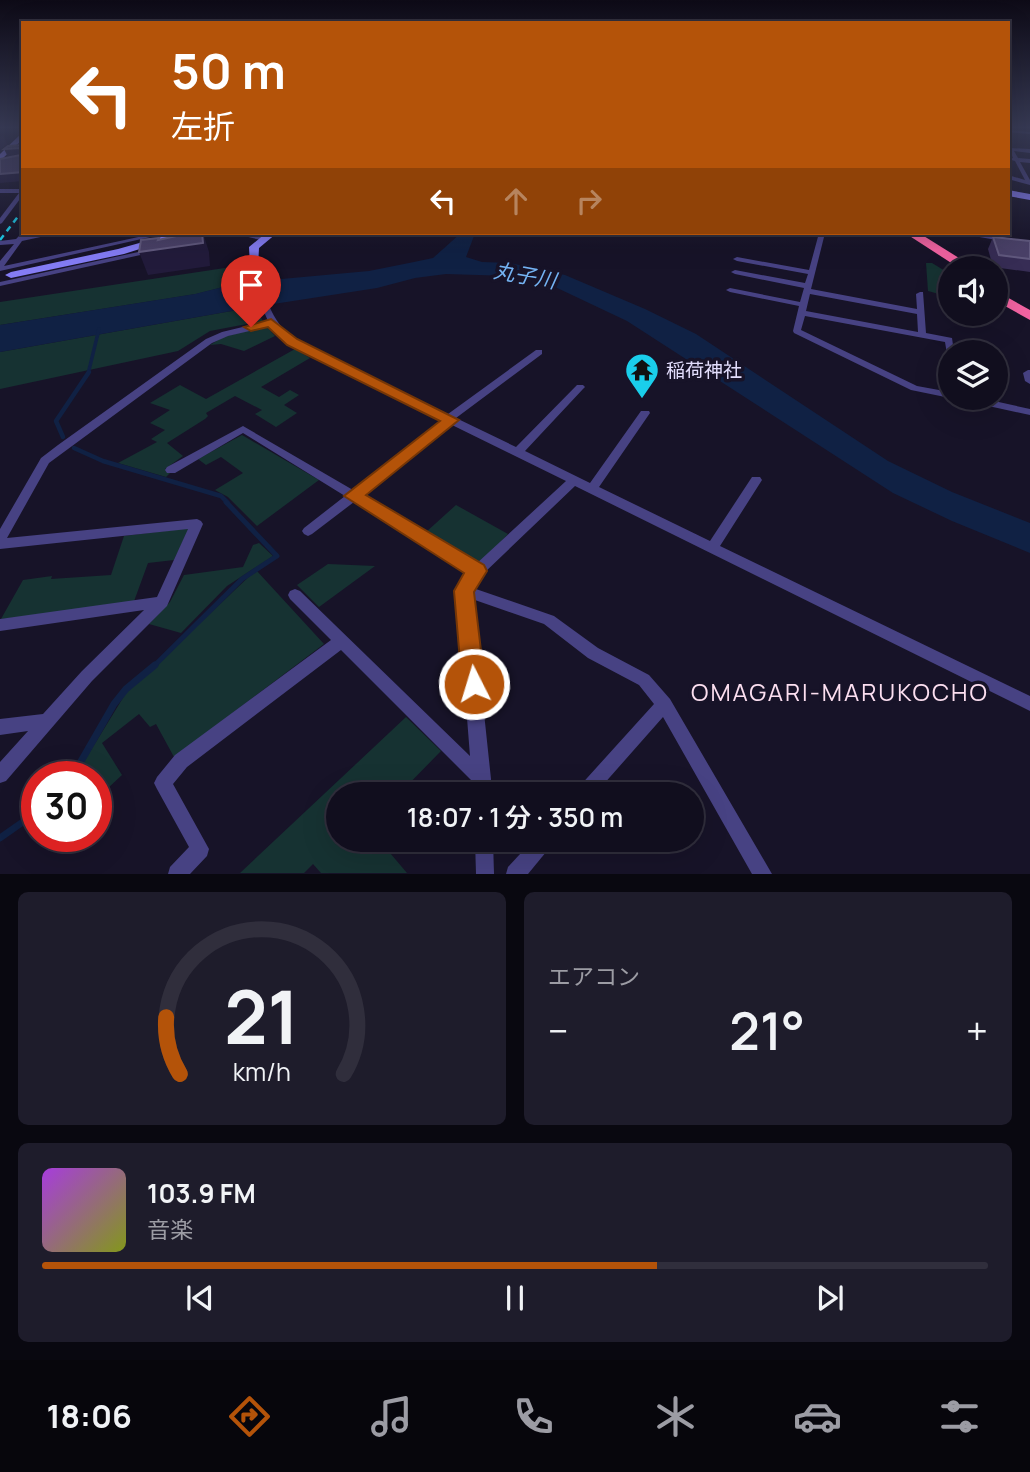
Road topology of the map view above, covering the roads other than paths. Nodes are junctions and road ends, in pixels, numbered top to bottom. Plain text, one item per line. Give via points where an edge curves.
1 (1022, 171) joint
2 (1030, 172) edge
3 (1010, 177) edge
4 (1029, 182) edge
5 (0, 191) edge
6 (21, 191) edge
7 (1010, 193) edge
8 (21, 194) edge
9 (1030, 197) edge
10 (0, 222) edge
11 (42, 235) edge
12 (156, 235) edge
13 (188, 235) edge
14 (245, 235) edge
15 (268, 235) edge
16 (822, 235) edge
17 (898, 235) edge
18 (914, 235) edge
19 (979, 235) edge
20 (21, 238) edge
21 (261, 239) junction
22 (0, 243) edge
23 (1030, 244) edge
24 (950, 256) edge
25 (737, 259) dead end
26 (938, 259) edge
27 (254, 265) joint
28 (0, 268) edge
29 (735, 272) dead end
30 (812, 273) junction
31 (11, 275) dead end
32 (0, 284) edge
33 (808, 288) junction
34 (730, 290) dead end
35 (1008, 291) edge
36 (920, 294) dead end
37 (1008, 302) edge
38 (1030, 305) edge
39 (803, 309) junction
40 (921, 312) junction
41 (1030, 316) edge
42 (271, 323) junction
43 (922, 335) junction
44 (949, 340) edge
45 (539, 352) dead end
46 (1030, 373) edge
47 (1030, 381) edge
48 (580, 387) dead end
49 (938, 393) edge
50 (1008, 407) edge
51 (1030, 412) edge
52 (645, 413) dead end
53 (449, 420) junction
54 (517, 453) junction
55 (171, 470) dead end
56 (757, 480) dead end
57 (573, 481) junction
58 (591, 490) junction
59 (353, 496) junction
60 (309, 531) dead end
61 (0, 542) edge
62 (712, 549) junction
63 (477, 571) junction
64 (464, 591) junction
65 (295, 595) dead end
66 (162, 602) junction
67 (0, 625) edge
68 (340, 642) junction
69 (664, 704) junction
70 (1030, 704) edge
71 (48, 721) junction
72 (0, 727) edge
73 (0, 775) edge
74 (477, 782) edge
75 (482, 782) edge
76 (595, 782) edge
77 (484, 852) edge
78 (534, 852) edge
79 (177, 873) edge
80 (485, 873) edge
81 (515, 873) edge
82 (763, 873) edge

1 - 2 street
1 - 4 street
3 - 4 street
5 - 6 street
7 - 9 street
8 - 10 street
11 - 20 street
12 - 28 street
13 - 31 street
13 - 32 street via 125,258
14 - 21 street
15 - 21 street
16 - 30 street
17 - 26 highway
18 - 24 highway
19 - 23 street
20 - 22 street
20 - 28 street
21 - 27 street via 254,247
25 - 30 street
27 - 42 street via 264,312
29 - 33 street
30 - 33 street
33 - 39 street
33 - 40 street
34 - 39 street
35 - 38 highway
36 - 40 street
37 - 41 highway
39 - 43 street
39 - 49 street via 797,331 803,337 914,388
40 - 43 street
42 - 53 street via 292,342
42 - 61 street via 209,341 53,454
43 - 44 street
45 - 53 street
46 - 47 street
48 - 54 street
50 - 51 street
52 - 58 street
53 - 54 street
53 - 59 street
54 - 57 street
55 - 59 street via 243,429
56 - 62 street
57 - 58 street
57 - 63 street
58 - 62 street
59 - 60 street
59 - 63 street
61 - 66 street via 197,524
62 - 70 street
63 - 64 street
64 - 69 street via 549,620 593,653 644,680
64 - 75 street
65 - 68 street
66 - 67 street
66 - 71 street
68 - 74 street
68 - 79 street via 181,761 163,783 200,849
69 - 76 street
69 - 82 street
71 - 72 street
71 - 73 street
77 - 80 street
78 - 81 street

